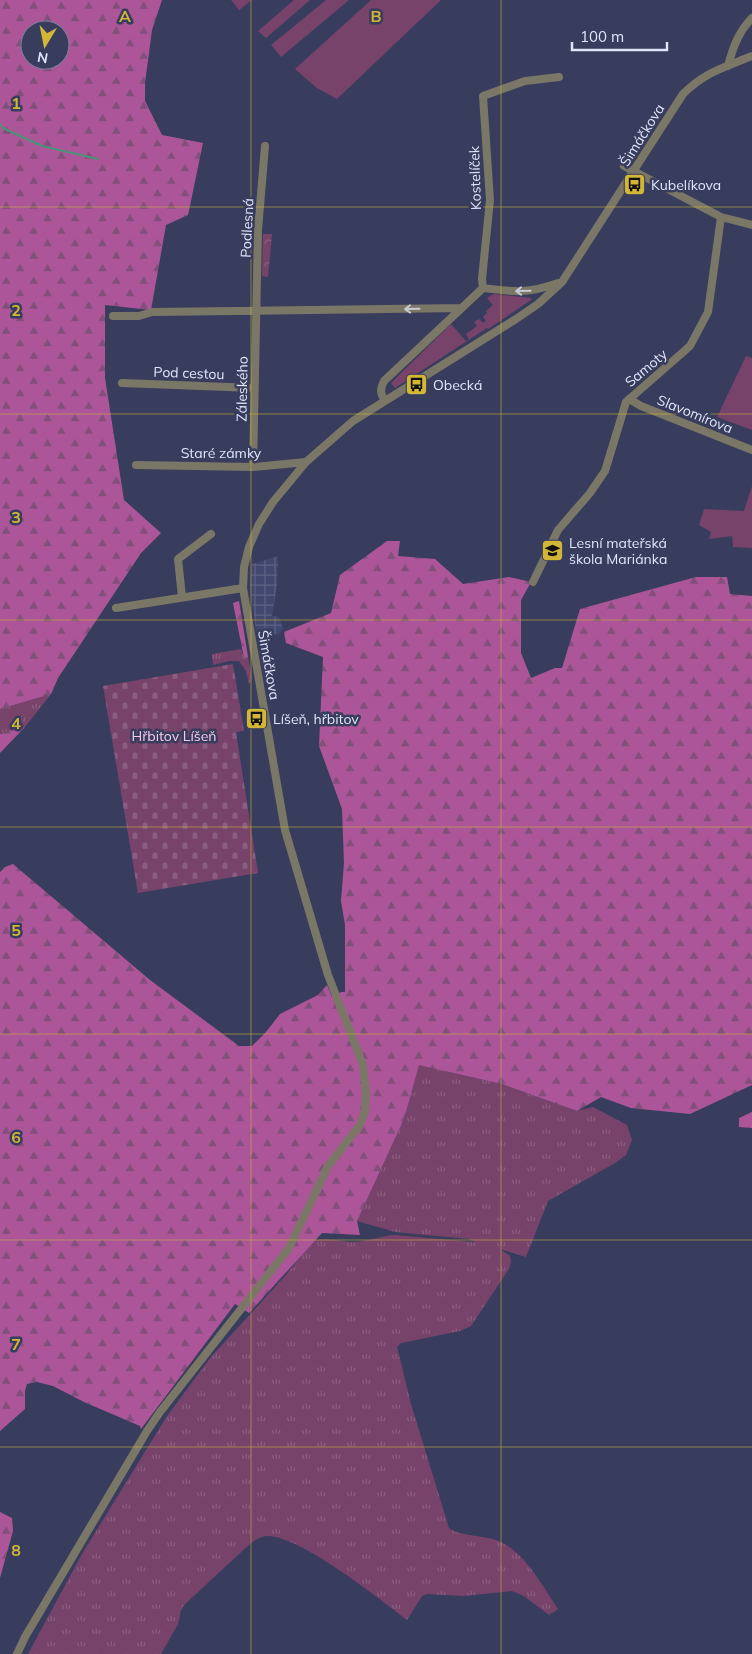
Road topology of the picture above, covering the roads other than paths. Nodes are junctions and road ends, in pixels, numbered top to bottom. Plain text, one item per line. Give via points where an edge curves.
1 (752, 18) edge
2 (752, 56) edge
3 (728, 66) junction
4 (559, 77) dead end
5 (265, 146) dead end
6 (624, 166) dead end
7 (633, 172) junction
8 (721, 217) junction
9 (752, 225) edge
10 (562, 282) junction
11 (483, 288) junction
12 (461, 308) junction
13 (256, 311) junction
14 (113, 316) dead end
15 (122, 383) dead end
16 (254, 388) junction
17 (629, 399) junction
18 (385, 401) junction
19 (752, 450) edge
20 (306, 462) junction
21 (136, 464) dead end
22 (253, 468) junction
23 (211, 534) dead end
24 (533, 582) dead end
25 (244, 588) junction
26 (182, 597) junction
27 (116, 608) dead end
28 (17, 1654) edge

1 - 3 street via 744,25
2 - 3 street, Šimáčkova
3 - 7 street, Šimáčkova via 699,79 683,94
4 - 11 street, Kostelíček via 525,81 483,96 490,200
5 - 13 street, Podlesná
6 - 7 street
7 - 8 street
7 - 10 street, Šimáčkova
8 - 9 street
8 - 17 street, Samoty via 708,312 690,346
10 -> 11 street via 526,292
10 - 18 street, Šimáčkova via 516,319
11 - 12 street
12 -> 13 street
12 - 18 street via 384,381 381,393
13 - 14 street via 152,312 139,316
13 - 16 street, Záleského
15 - 16 street, Pod cestou
16 - 22 street, Záleského
17 - 19 street, Slavomírova
17 - 24 street, Samoty via 605,472 558,530
18 - 20 street, Šimáčkova via 353,421
20 - 22 street, Staré zámky
20 - 25 street, Šimáčkova via 259,524 244,567
21 - 22 street, Staré zámky
23 - 26 street via 178,560
25 - 26 street
25 - 28 street, Šimáčkova via 285,830 332,983 363,1066 365,1111 360,1125 328,1166 289,1248 160,1412
26 - 27 street

